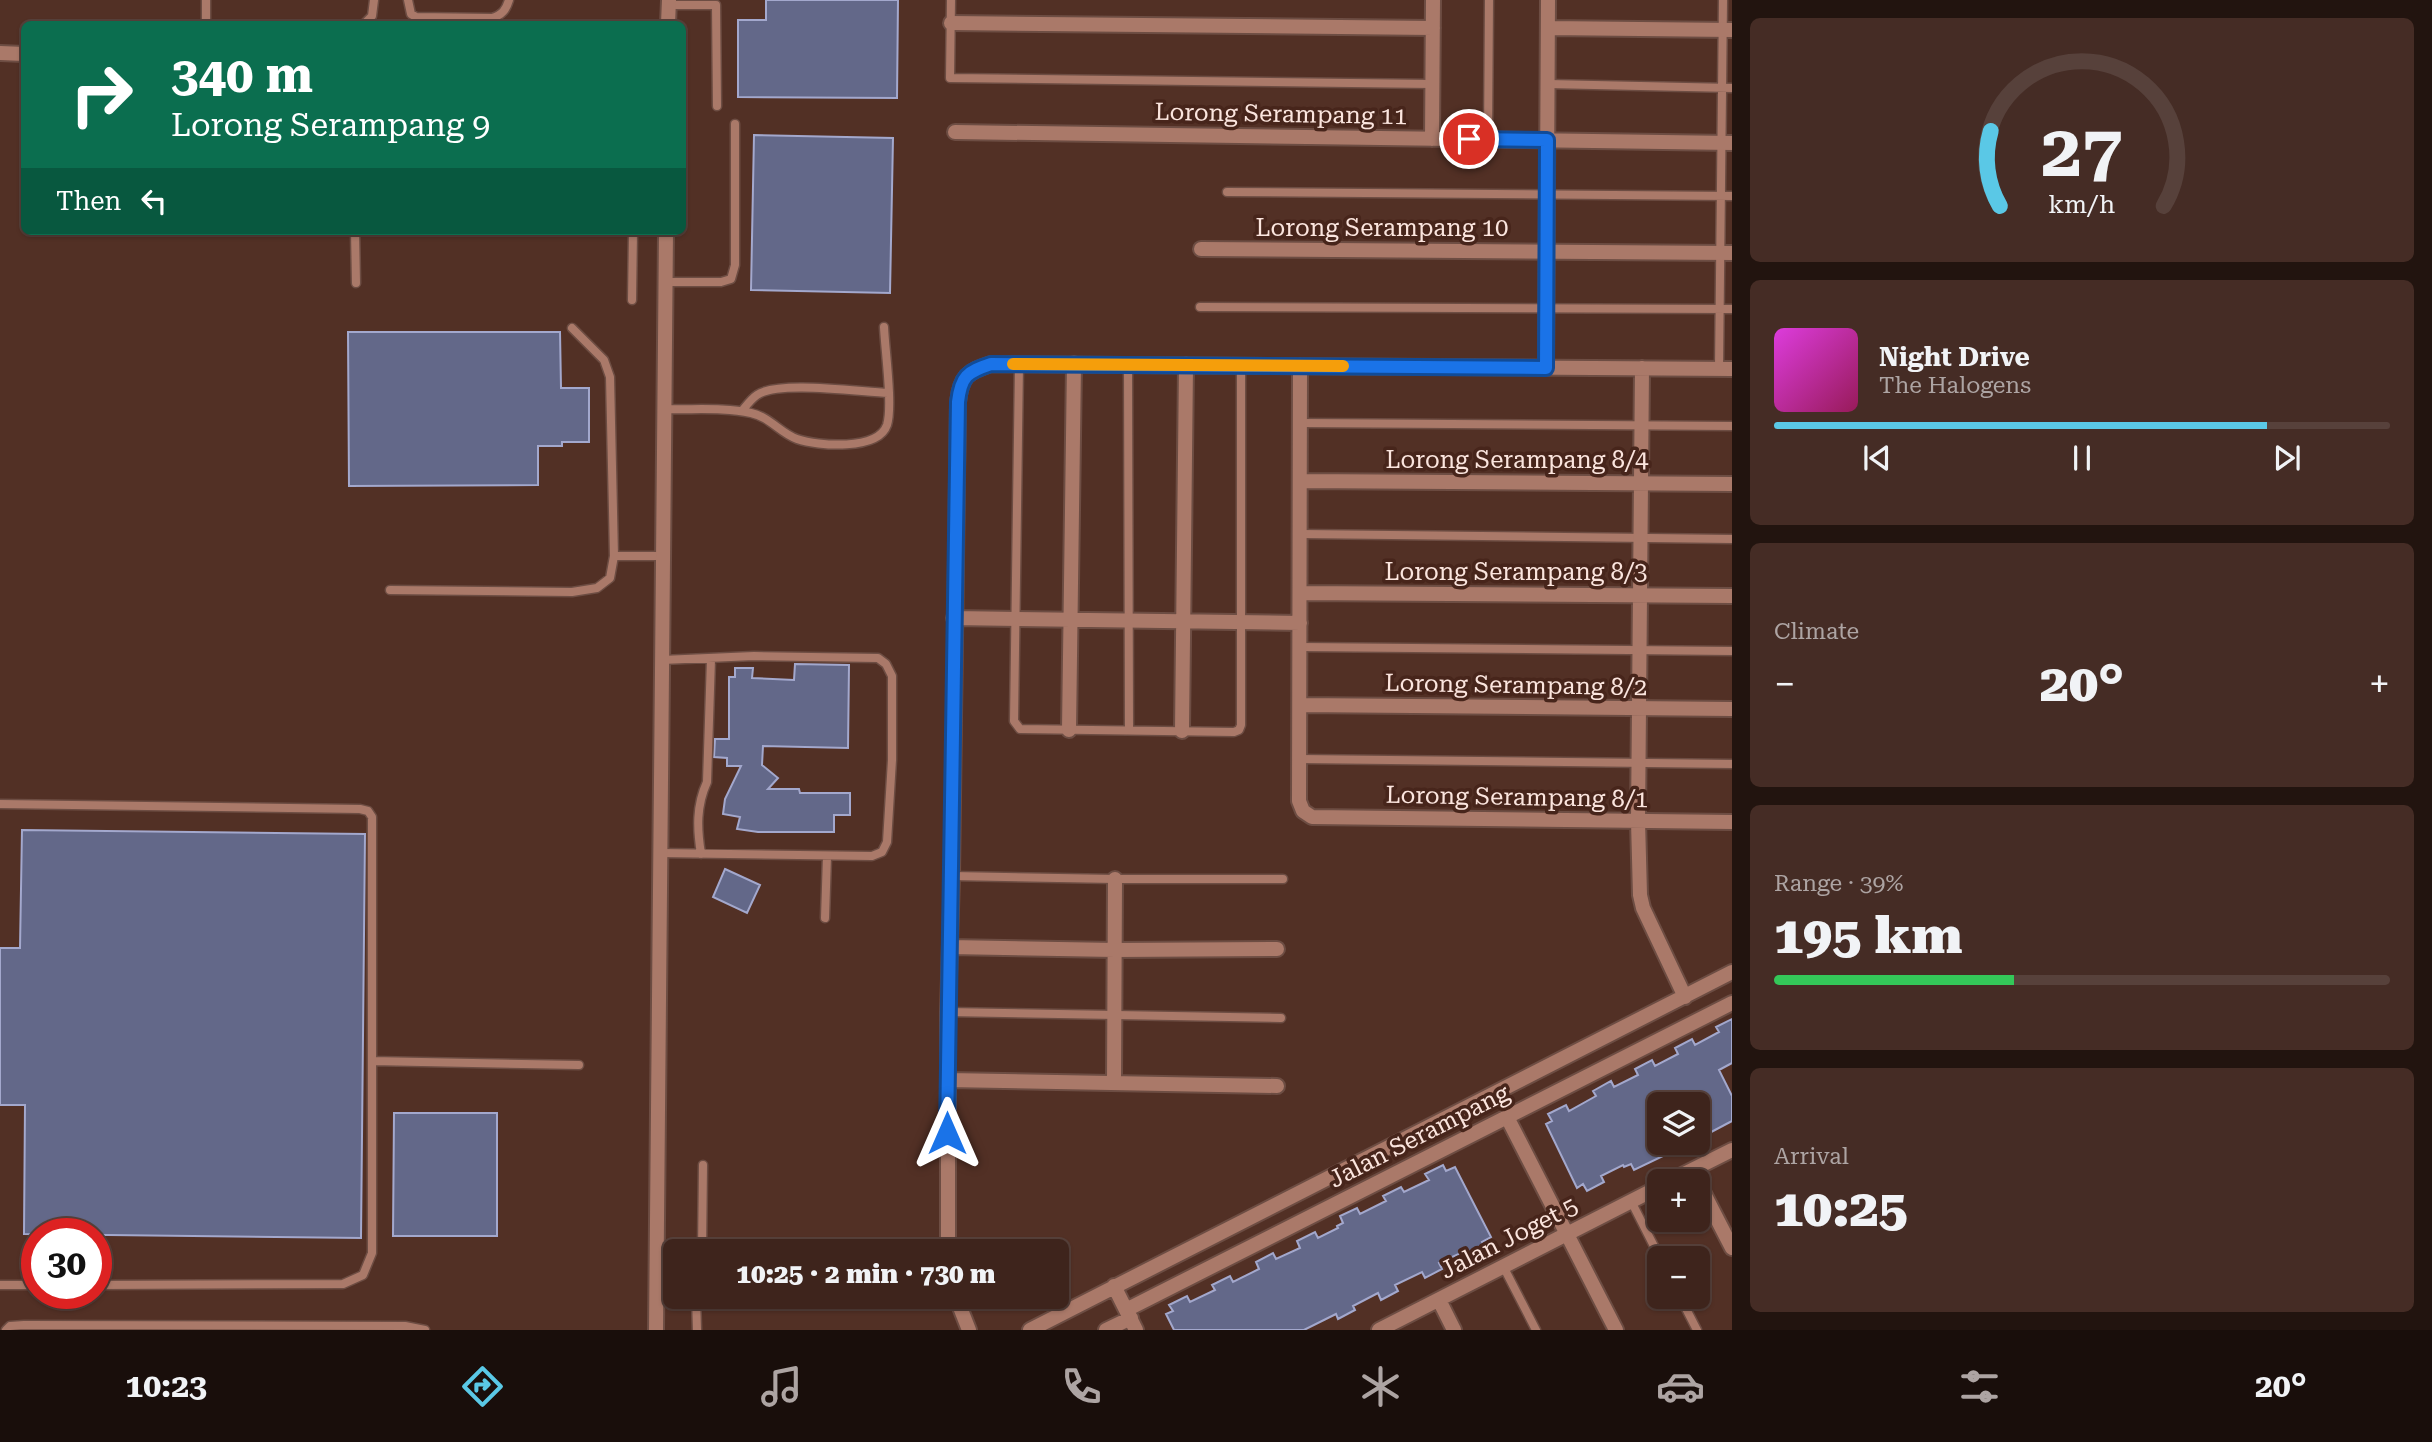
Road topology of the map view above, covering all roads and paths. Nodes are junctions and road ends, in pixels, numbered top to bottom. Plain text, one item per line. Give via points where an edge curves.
1 (206, 0) edge
2 (374, 0) edge
3 (408, 0) edge
4 (509, 0) edge
5 (951, 0) edge
6 (1433, 0) edge
7 (1489, 0) edge
8 (1548, 0) edge
9 (1723, 0) edge
10 (669, 2) edge
11 (716, 2) edge
12 (206, 21) edge
13 (367, 21) edge
14 (492, 21) edge
15 (668, 21) edge
16 (951, 23) junction
17 (1433, 28) junction
18 (1548, 28) junction
19 (1727, 30) edge
20 (0, 53) edge
21 (21, 54) edge
22 (1432, 84) junction
23 (1548, 84) junction
24 (1722, 88) junction
25 (1732, 88) edge
26 (717, 106) dead end
27 (735, 124) dead end
28 (955, 132) dead end
29 (1432, 139) junction
30 (1488, 139) junction
31 (1547, 140) junction
32 (1727, 143) edge
33 (1227, 192) dead end
34 (1547, 195) junction
35 (1721, 196) junction
36 (1732, 196) edge
37 (355, 235) edge
38 (633, 235) edge
39 (666, 235) edge
40 (1201, 250) dead end
41 (1547, 252) junction
42 (1726, 253) edge
43 (666, 282) junction
44 (356, 283) dead end
45 (632, 300) dead end
46 (1200, 307) dead end
47 (1546, 308) junction
48 (1720, 309) junction
49 (1732, 309) edge
50 (884, 327) dead end
51 (572, 328) dead end
52 (1019, 364) junction
53 (1074, 365) junction
54 (1128, 365) junction
55 (1186, 365) junction
56 (1241, 365) junction
57 (1300, 366) junction
58 (1546, 368) junction
59 (1642, 368) junction
60 (1726, 368) edge
61 (888, 393) junction
62 (665, 409) junction
63 (742, 411) junction
64 (1301, 423) junction
65 (1642, 425) junction
66 (1732, 426) edge
67 (1301, 481) junction
68 (1641, 483) junction
69 (1732, 484) edge
70 (1301, 534) junction
71 (1641, 538) junction
72 (1732, 539) edge
73 (614, 555) junction
74 (663, 556) junction
75 (390, 590) dead end
76 (1300, 593) junction
77 (1640, 596) junction
78 (1732, 596) edge
79 (954, 618) junction
80 (1015, 619) junction
81 (1071, 619) junction
82 (1129, 620) junction
83 (1183, 621) junction
84 (1243, 622) junction
85 (1300, 623) junction
86 (1300, 647) junction
87 (1639, 650) junction
88 (1732, 651) edge
89 (710, 659) junction
90 (662, 660) junction
91 (1300, 705) junction
92 (1639, 709) junction
93 (1732, 709) edge
94 (1069, 730) junction
95 (1129, 730) junction
96 (1182, 732) junction
97 (1299, 759) junction
98 (1638, 764) junction
99 (1732, 764) edge
100 (0, 804) edge
101 (1637, 821) junction
102 (1732, 822) edge
103 (660, 853) junction
104 (701, 854) junction
105 (827, 856) junction
106 (952, 876) junction
107 (1115, 879) junction
108 (1283, 879) dead end
109 (825, 918) dead end
110 (950, 947) junction
111 (1277, 949) dead end
112 (1115, 950) junction
113 (1732, 972) edge
114 (1685, 997) junction
115 (1732, 1003) edge
116 (948, 1012) junction
117 (1116, 1015) junction
118 (1282, 1018) dead end
119 (372, 1061) junction
120 (579, 1065) dead end
121 (948, 1080) junction
122 (1114, 1082) junction
123 (1277, 1086) dead end
124 (1507, 1117) junction
125 (1732, 1150) edge
126 (703, 1165) dead end
127 (1708, 1169) edge
128 (1647, 1193) edge
129 (1631, 1201) junction
130 (1710, 1205) edge
131 (1567, 1234) junction
132 (702, 1239) edge
133 (948, 1239) edge
134 (1654, 1246) edge
135 (1732, 1248) edge
136 (1503, 1266) junction
137 (656, 1280) junction
138 (663, 1280) edge
139 (0, 1285) edge
140 (21, 1285) edge
141 (112, 1285) edge
142 (1114, 1286) junction
143 (1439, 1300) junction
144 (696, 1309) edge
145 (961, 1309) edge
146 (1686, 1309) edge
147 (1131, 1319) edge
148 (83, 1328) edge
149 (364, 1328) edge
150 (6, 1330) edge
151 (425, 1330) edge
152 (656, 1330) edge
153 (697, 1330) edge
154 (969, 1330) edge
155 (1030, 1330) edge
156 (1106, 1330) edge
157 (1379, 1330) edge
158 (1454, 1330) edge
159 (1536, 1330) edge
160 (1616, 1330) edge
161 (1697, 1330) edge

1 - 12 lane
2 - 13 lane
3 - 14 lane via 416,17
4 - 14 lane
5 - 16 lane
6 - 17 street
7 - 30 lane
8 - 18 street
9 - 19 lane
10 - 11 lane
10 - 15 street
11 - 26 lane
16 - 17 street
16 - 22 lane via 950,78
17 - 22 street
18 - 19 street
18 - 23 street
19 - 24 lane
20 - 21 street
22 - 29 street
23 - 24 lane
23 - 31 street
24 - 25 lane
24 - 32 lane
27 - 43 lane via 731,279
28 - 29 street, Lorong Serampang 11
29 - 30 street, Lorong Serampang 11
30 - 31 street, Lorong Serampang 11
31 - 32 street, Lorong Serampang 11
31 - 34 street
32 - 35 lane
33 - 34 lane
34 - 35 lane
34 - 41 street
35 - 36 lane
35 - 42 lane
37 - 44 lane
38 - 45 lane
39 - 43 street
40 - 41 street, Lorong Serampang 10
41 - 42 street, Lorong Serampang 10
41 - 47 street
42 - 48 lane
43 - 62 street
46 - 47 lane
47 - 48 lane
47 - 58 street
48 - 49 lane
48 - 60 lane
50 - 61 lane
51 - 73 lane via 604,360 610,377
52 - 53 street
52 - 79 street via 980,368 963,379 959,388
52 - 80 lane
53 - 54 street
53 - 81 street
54 - 55 street
54 - 82 lane
55 - 56 street
55 - 83 street
56 - 57 street
56 - 84 lane
57 - 58 street
57 - 64 street
58 - 59 street
59 - 60 street
59 - 65 street
61 - 63 lane via 774,389 758,394
61 - 63 lane via 886,426 876,439 861,443 800,440 768,419
62 - 63 lane
62 - 74 street
64 - 65 lane
64 - 67 street
65 - 66 lane
65 - 68 street
67 - 68 street, Lorong Serampang 8/4
67 - 70 street
68 - 69 street, Lorong Serampang 8/4
68 - 71 street
70 - 71 lane
70 - 76 street
71 - 72 lane
71 - 77 street
73 - 74 lane
73 - 75 lane via 610,579 597,588 572,592
74 - 90 street
76 - 77 street, Lorong Serampang 8/3
76 - 85 street
77 - 78 street, Lorong Serampang 8/3
77 - 87 street
79 - 80 street
79 - 106 street
80 - 81 street
80 - 94 lane via 1014,721 1017,727
81 - 82 street
81 - 94 street
82 - 83 street
82 - 95 lane
83 - 84 street
83 - 96 street
84 - 85 street
84 - 96 lane via 1239,730
85 - 86 street
86 - 87 lane
86 - 91 street
87 - 88 lane
87 - 92 street
89 - 90 lane
89 - 104 lane via 707,782 700,797 697,830
89 - 105 lane via 878,658 886,664 892,676 887,842 882,852 872,856
90 - 103 street
91 - 92 street, Lorong Serampang 8/2
91 - 97 street
92 - 93 street, Lorong Serampang 8/2
92 - 98 street
94 - 95 lane
95 - 96 lane
97 - 98 lane
97 - 101 street, Lorong Serampang 8/1 via 1299,801 1312,817
98 - 99 lane
98 - 101 street
100 - 119 lane via 368,811 372,817
101 - 102 street, Lorong Serampang 8/1
101 - 114 street via 1643,908
103 - 104 lane
103 - 137 street
104 - 105 lane
105 - 109 lane
106 - 107 lane
106 - 110 street
107 - 108 lane
107 - 112 street
110 - 112 street
110 - 116 street
111 - 112 street
112 - 117 street
113 - 114 street
114 - 142 street
115 - 124 street, Jalan Serampang
116 - 117 lane
116 - 121 street
117 - 118 lane
117 - 122 street
119 - 120 lane
119 - 141 lane via 372,1253 363,1275 343,1284
121 - 122 street
121 - 133 street
122 - 123 street
124 - 131 street
124 - 147 street, Jalan Serampang
125 - 127 street
126 - 132 lane
128 - 129 street, Jalan Joget 5
129 - 131 street, Jalan Joget 5
129 - 134 lane
130 - 135 street
131 - 136 street, Jalan Joget 5
131 - 160 street
136 - 143 street, Jalan Joget 5
136 - 159 lane
137 - 138 lane
137 - 152 street
139 - 140 lane
142 - 147 street
142 - 155 street
143 - 157 street, Jalan Joget 5
143 - 158 street
144 - 153 lane
145 - 154 street
146 - 161 lane
147 - 156 street, Jalan Serampang
148 - 149 lane
148 - 150 lane via 24,1325
149 - 151 lane

